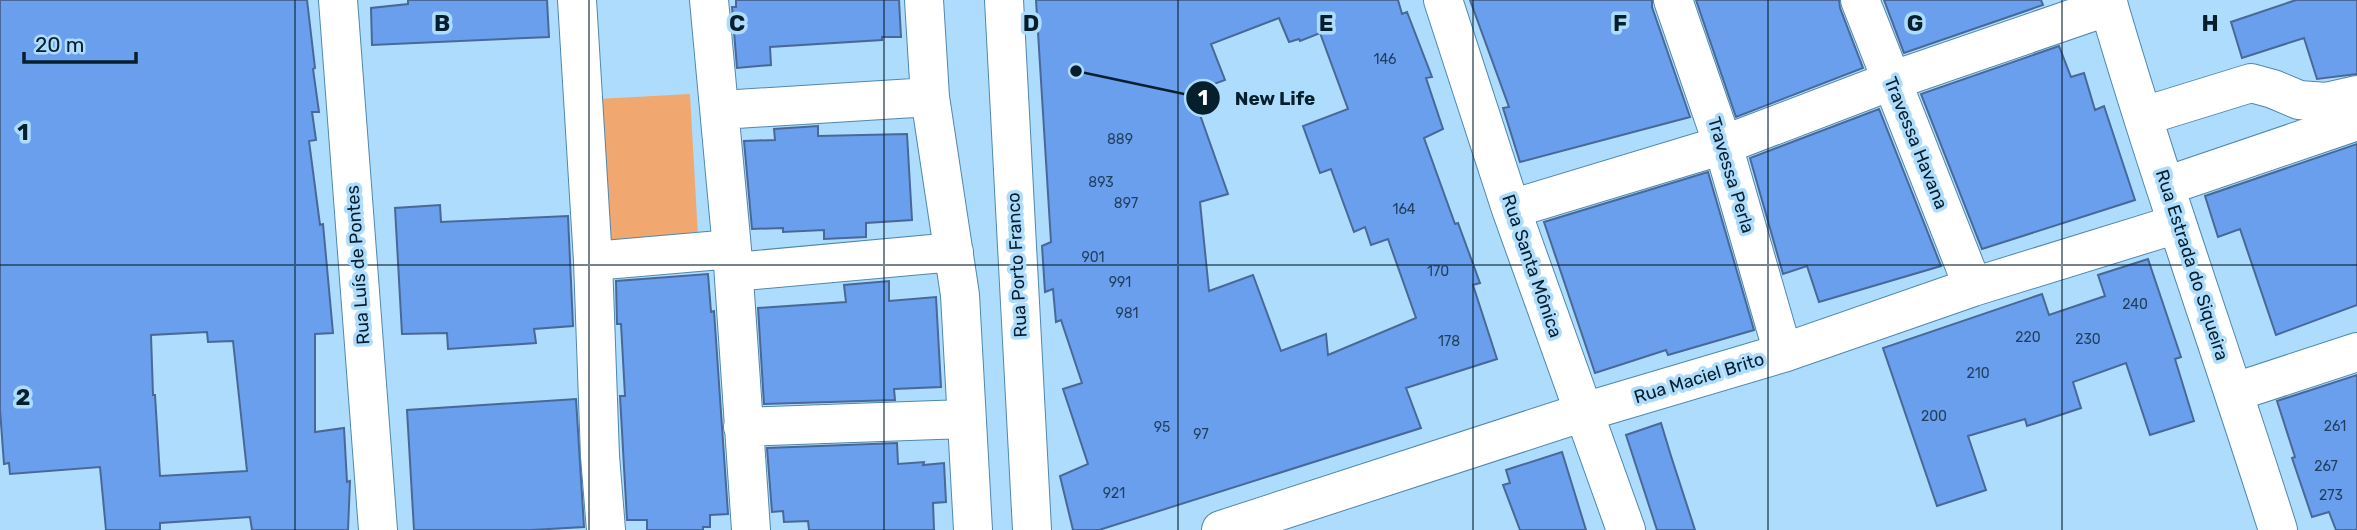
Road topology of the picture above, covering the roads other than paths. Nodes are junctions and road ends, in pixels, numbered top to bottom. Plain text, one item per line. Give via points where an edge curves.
1 (338, 0) edge
2 (577, 0) edge
3 (709, 0) edge
4 (924, 0) edge
5 (1004, 0) edge
6 (1443, 0) edge
7 (1673, 0) edge
8 (1860, 0) edge
9 (2108, 3) edge
10 (1891, 81) junction
11 (2357, 95) edge
12 (930, 97) junction
13 (721, 110) junction
14 (2144, 116) junction
15 (2357, 121) edge
16 (1723, 145) junction
17 (2166, 186) junction
18 (1511, 209) junction
19 (2177, 224) junction
20 (954, 251) junction
21 (593, 261) junction
22 (733, 261) junction
23 (1973, 286) junction
24 (2357, 352) edge
25 (1783, 353) junction
26 (2235, 392) junction
27 (1584, 412) junction
28 (965, 419) junction
29 (743, 427) junction
30 (377, 530) edge
31 (606, 530) edge
32 (751, 530) edge
33 (973, 530) edge
34 (1032, 530) edge
35 (1221, 530) edge
36 (1626, 530) edge
37 (2278, 530) edge

1 - 30 street, Rua Luís de Pontes
2 - 21 street
3 - 13 street
4 - 12 street
5 - 34 street, Rua Porto Franco
6 - 18 street, Rua Santa Mônica
7 - 16 street, Travessa Perla
8 - 10 street, Travessa Havana
9 - 10 street
9 - 14 street, Rua Estrada do Siqueira
10 - 16 street
10 - 23 street, Travessa Havana
11 - 14 street via 2326,102 2299,100 2251,83
12 - 13 street
12 - 20 street
13 - 22 street
14 - 17 street, Rua Estrada do Siqueira
15 - 17 street
16 - 18 street
16 - 25 street, Travessa Perla
17 - 19 street, Rua Estrada do Siqueira
18 - 27 street, Rua Santa Mônica
19 - 23 street, Rua Maciel Brito
19 - 26 street, Rua Estrada do Siqueira
20 - 22 street
20 - 28 street
21 - 22 street
21 - 31 street
22 - 29 street
23 - 25 street, Rua Maciel Brito
24 - 26 street
25 - 27 street, Rua Maciel Brito
26 - 37 street, Rua Estrada do Siqueira
27 - 35 street, Rua Maciel Brito
27 - 36 street, Rua Santa Mônica
28 - 29 street
28 - 33 street
29 - 32 street

